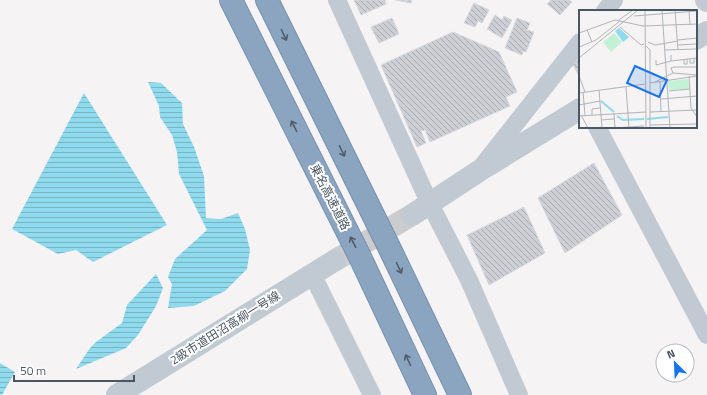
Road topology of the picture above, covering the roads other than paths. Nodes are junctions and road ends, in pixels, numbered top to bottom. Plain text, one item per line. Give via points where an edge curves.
1 (231, 0) edge
2 (267, 0) edge
3 (337, 0) edge
4 (614, 0) edge
5 (606, 10) edge
6 (707, 32) edge
7 (697, 38) edge
8 (579, 43) edge
9 (579, 111) edge
10 (598, 128) edge
11 (487, 166) junction
12 (420, 208) junction
13 (334, 261) tunnel mouth
14 (312, 274) junction
15 (707, 335) edge
16 (117, 395) edge
17 (372, 395) edge
18 (425, 395) edge
19 (460, 395) edge
20 (518, 395) edge

18 -> 1 highway, 東名高速道路 via 360,257
2 -> 19 highway
3 - 12 street
4 - 5 street
6 - 7 street
8 - 11 street
9 - 11 street
10 - 15 street
11 - 12 street
12 - 20 street via 468,280
13 - 14 street, 2級市道田沼高柳一号線
14 - 16 street, 2級市道田沼高柳一号線
14 - 17 street

